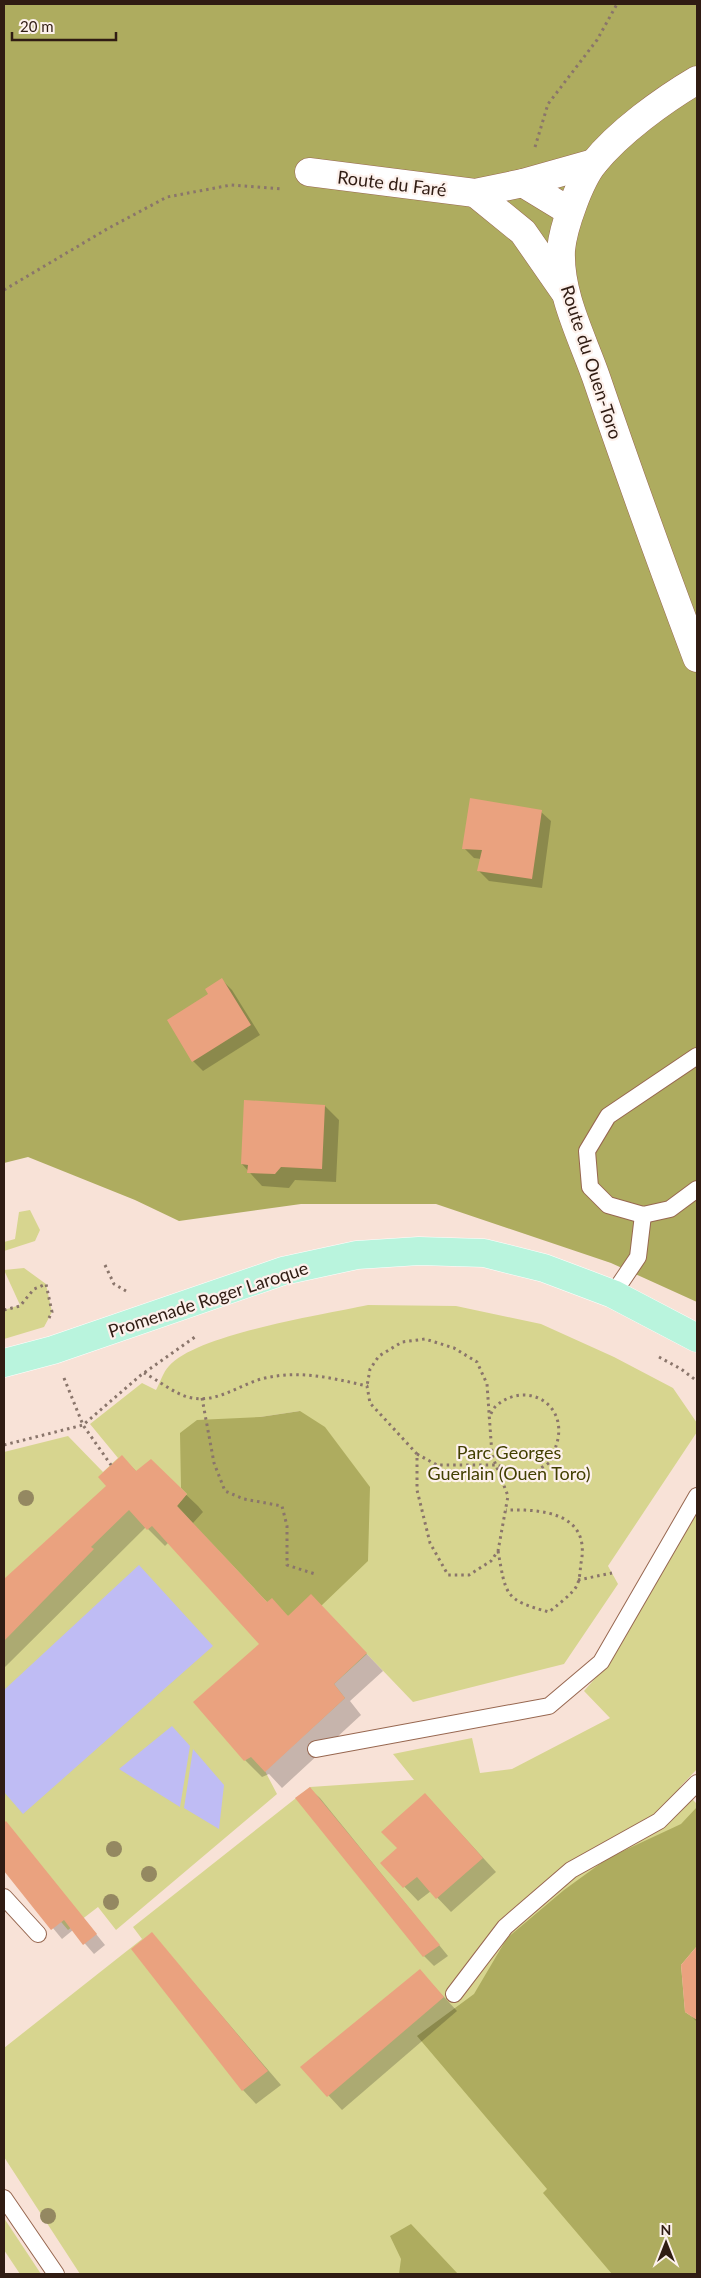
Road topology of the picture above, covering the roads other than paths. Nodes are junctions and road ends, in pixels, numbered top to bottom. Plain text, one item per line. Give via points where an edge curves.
1 (697, 80) edge
2 (594, 163) junction
3 (309, 172) road end
4 (523, 183) junction
5 (475, 193) junction
6 (569, 212) junction
7 (566, 294) junction
8 (697, 658) edge
9 (697, 1056) edge
10 (697, 1189) edge
11 (643, 1215) junction
12 (613, 1294) junction
13 (697, 1338) edge
14 (4, 1362) edge
15 (697, 1496) edge
16 (316, 1749) dead end
17 (697, 1783) edge
18 (4, 1897) edge
19 (38, 1934) dead end
20 (454, 1994) dead end
21 (4, 2198) edge
22 (56, 2274) edge

1 - 2 street, Route du Ouen-Toro via 673,94 630,128
2 - 4 street, Route du Faré
2 - 6 street, Route du Ouen-Toro
3 - 5 street, Route du Faré
4 - 5 street, Route du Faré
4 - 6 street
5 - 7 street via 523,232
6 - 7 street, Route du Ouen-Toro via 561,250
7 - 8 street, Route du Ouen-Toro via 640,508
9 - 11 lane via 608,1116 587,1151 590,1187 608,1205
10 - 11 lane via 670,1209
11 - 12 lane via 638,1257
12 - 13 main road, Promenade Roger Laroque
12 - 14 main road, Promenade Roger Laroque via 544,1268 484,1253 419,1250 357,1255 283,1271 54,1350
15 - 16 lane via 601,1662 549,1706
17 - 20 lane via 659,1821 571,1870 556,1882 505,1927
18 - 19 lane
21 - 22 lane

